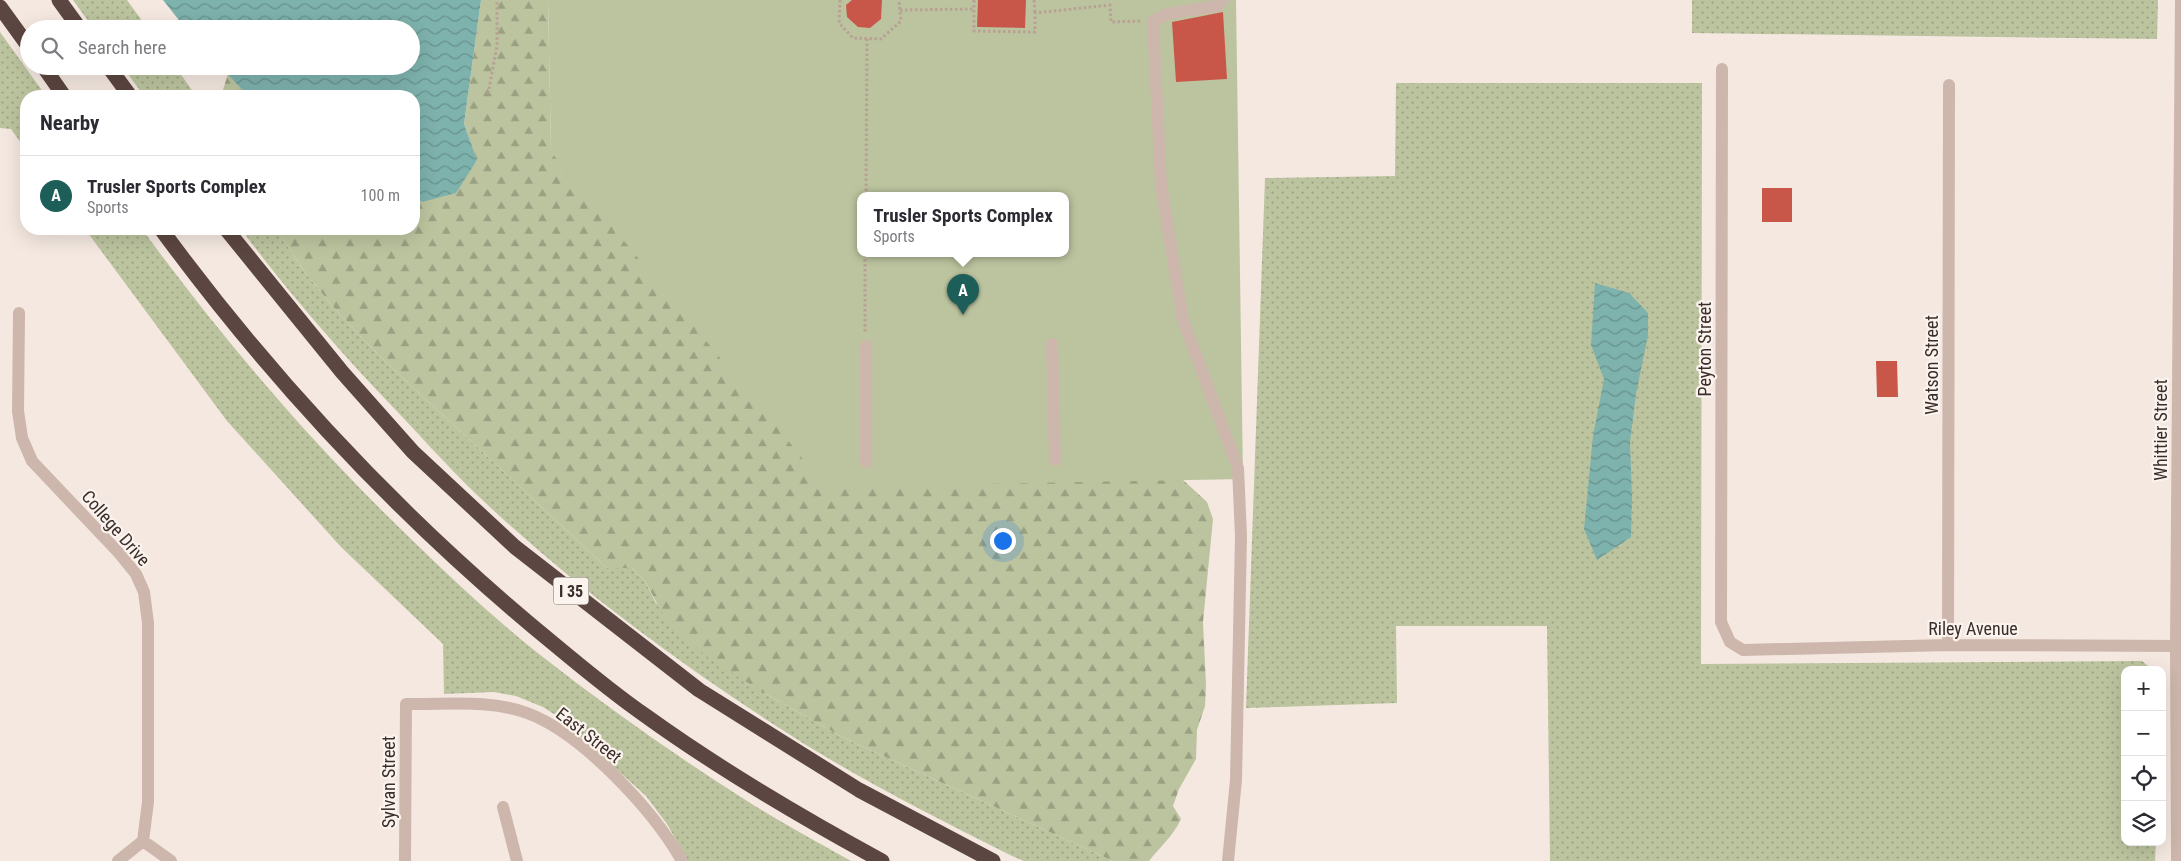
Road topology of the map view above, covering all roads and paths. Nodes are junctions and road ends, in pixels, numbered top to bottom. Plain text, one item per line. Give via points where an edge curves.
1 (59, 0) edge
2 (497, 0) edge
3 (840, 0) edge
4 (900, 0) edge
5 (974, 0) edge
6 (1034, 0) edge
7 (1223, 0) edge
8 (2181, 0) edge
9 (0, 7) edge
10 (974, 9) junction
11 (900, 10) junction
12 (1035, 12) junction
13 (73, 20) edge
14 (1153, 20) junction
15 (20, 35) edge
16 (867, 39) junction
17 (1722, 69) dead end
18 (49, 75) edge
19 (115, 75) edge
20 (1949, 85) dead end
21 (60, 90) edge
22 (126, 90) edge
23 (488, 94) dead end
24 (2180, 190) edge
25 (866, 192) edge
26 (165, 235) edge
27 (231, 235) edge
28 (865, 257) edge
29 (19, 313) dead end
30 (1052, 344) dead end
31 (866, 346) joint
32 (2179, 434) edge
33 (1055, 460) dead end
34 (866, 462) dead end
35 (1724, 628) joint
36 (1948, 646) junction
37 (2179, 646) edge
38 (406, 704) joint
39 (503, 808) dead end
40 (143, 841) junction
41 (118, 861) edge
42 (171, 861) edge
43 (405, 861) edge
44 (517, 861) edge
45 (682, 861) edge
46 (882, 861) edge
47 (993, 861) edge
48 (1228, 861) edge
49 (2177, 861) edge

1 - 13 highway
2 - 23 path via 497,46
3 - 16 path via 839,23 853,38
4 - 11 path
5 - 10 path
6 - 12 path
7 - 14 street via 1217,6 1168,14
8 - 24 street, Whittier Street
9 - 15 highway
10 - 11 path
10 - 12 path via 974,31 1035,32
11 - 16 path via 901,21 881,39
12 - 14 path via 1110,5 1111,22
14 - 48 street via 1161,185 1183,320 1238,468 1241,536 1236,780
16 - 25 path
17 - 35 street, Peyton Street via 1721,622
18 - 21 highway
19 - 22 highway
20 - 36 street, Watson Street
24 - 32 street, Whittier Street
26 - 46 highway via 251,346 342,447 495,596 646,716 805,819
27 - 47 highway, I 35 via 342,372 413,452 515,547 699,690 859,790
28 - 31 path
29 - 40 street, College Drive via 18,411 22,438 32,461 119,553 136,574 144,592 148,623 148,802
30 - 33 street
31 - 34 street
32 - 37 street, Whittier Street
35 - 36 street, Riley Avenue via 1730,642 1743,650
36 - 37 street, Riley Avenue
37 - 49 street, Whittier Street
38 - 43 street, Sylvan Street
38 - 45 street, East Street via 495,705 549,723 629,789
39 - 44 street
40 - 41 street
40 - 42 street

